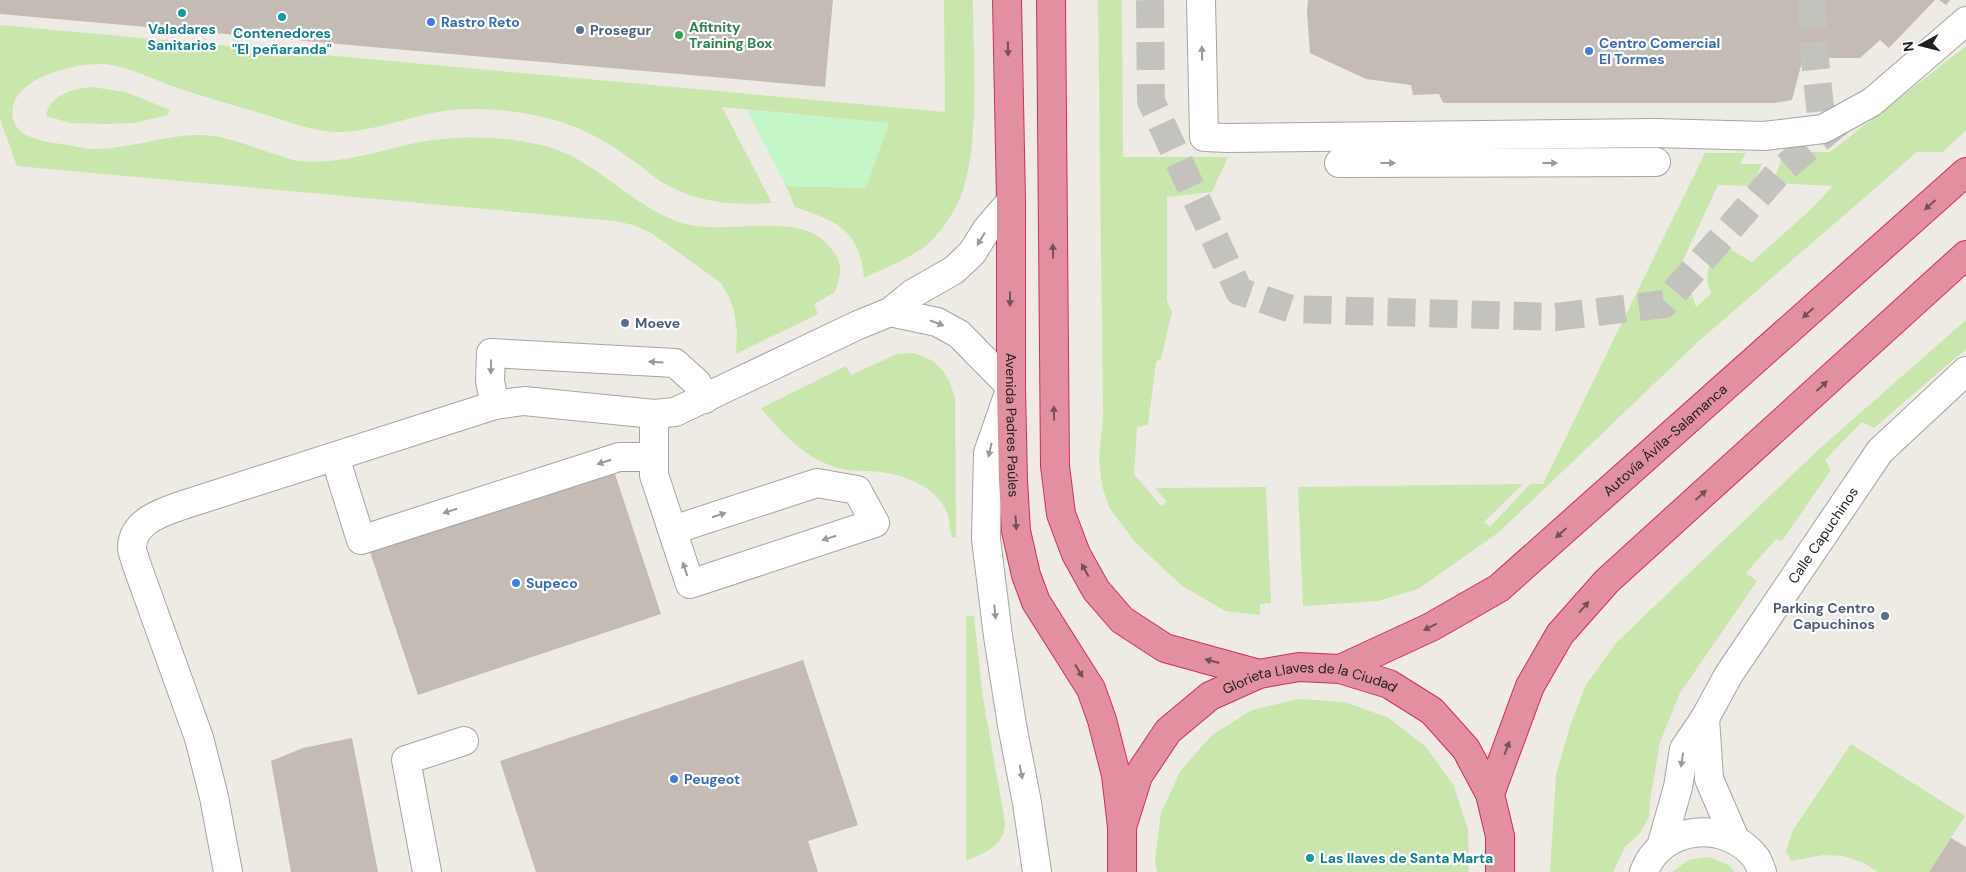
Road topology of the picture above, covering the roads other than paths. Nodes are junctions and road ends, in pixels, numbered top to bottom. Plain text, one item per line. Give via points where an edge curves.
1 (1007, 0) edge
2 (1051, 0) edge
3 (1183, 0) edge
4 (1202, 0) edge
5 (1966, 21) edge
6 (1196, 137) junction
7 (1656, 162) dead end
8 (1339, 163) dead end
9 (1966, 172) edge
10 (1011, 201) junction
11 (1966, 255) edge
12 (1966, 269) edge
13 (1911, 305) junction
14 (890, 312) junction
15 (1966, 372) edge
16 (1011, 387) junction
17 (705, 399) junction
18 (495, 405) junction
19 (654, 414) junction
20 (335, 457) junction
21 (652, 458) junction
22 (673, 530) junction
23 (1340, 669) junction
24 (1259, 674) junction
25 (1705, 718) junction
26 (464, 741) dead end
27 (1490, 794) junction
28 (1669, 817) junction
29 (1122, 828) junction
30 (1735, 840) junction
31 (1661, 847) junction
32 (1505, 869) edge
33 (228, 872) edge
34 (427, 872) edge
35 (1037, 872) edge
36 (1122, 872) edge
37 (1626, 872) edge
38 (1644, 872) edge
39 (1762, 872) edge

1 -> 10 highway, Avenida Padres Paúles
24 -> 2 highway via 1165,648 1122,620 1096,590 1076,554 1061,514 1055,466
3 - 6 street
6 -> 4 street
5 - 6 street via 1872,102 1823,129 1764,136 1656,133
8 -> 7 street
9 -> 23 highway, Autovía Ávila-Salamanca via 1499,588 1431,627
10 -> 14 street via 972,253 954,270 912,294
10 -> 16 highway, Avenida Padres Paúles
11 - 13 highway
12 - 13 highway
27 -> 13 highway via 1530,686 1560,634 1607,581
14 -> 16 street via 937,322 959,334
14 - 17 street
15 - 25 street, Calle Capuchinos via 1880,451 1729,674
16 -> 29 highway, Avenida Padres Paúles via 1016,531 1026,575 1036,602 1091,689 1116,776
16 -> 35 street via 988,453 986,539 999,646
17 -> 18 street via 696,383 675,363 491,353 490,381
17 - 19 street via 674,412
18 - 19 street via 524,401
18 - 20 street
19 - 21 street
21 -> 20 street via 619,457 361,540
20 - 33 street via 155,515 134,535 132,548 136,563 199,738
21 - 22 street via 654,475
22 -> 22 street via 817,483 857,490 875,523 690,584
23 - 24 highway, Glorieta Llaves de la Ciudad via 1299,667
23 - 27 highway, Glorieta Llaves de la Ciudad via 1389,684 1432,711 1466,749
24 - 29 highway, Glorieta Llaves de la Ciudad via 1210,696 1168,730 1138,776
25 -> 28 street, Calle Capuchinos via 1684,749
25 - 30 street via 1709,779
26 - 34 street via 406,760
27 - 32 highway, Glorieta Llaves de la Ciudad
28 - 31 street, Calle Capuchinos
28 - 37 street via 1636,852
29 - 36 highway, Glorieta Llaves de la Ciudad
30 - 31 street via 1710,832 1684,834
30 - 39 street via 1756,858
31 - 38 street via 1647,863

